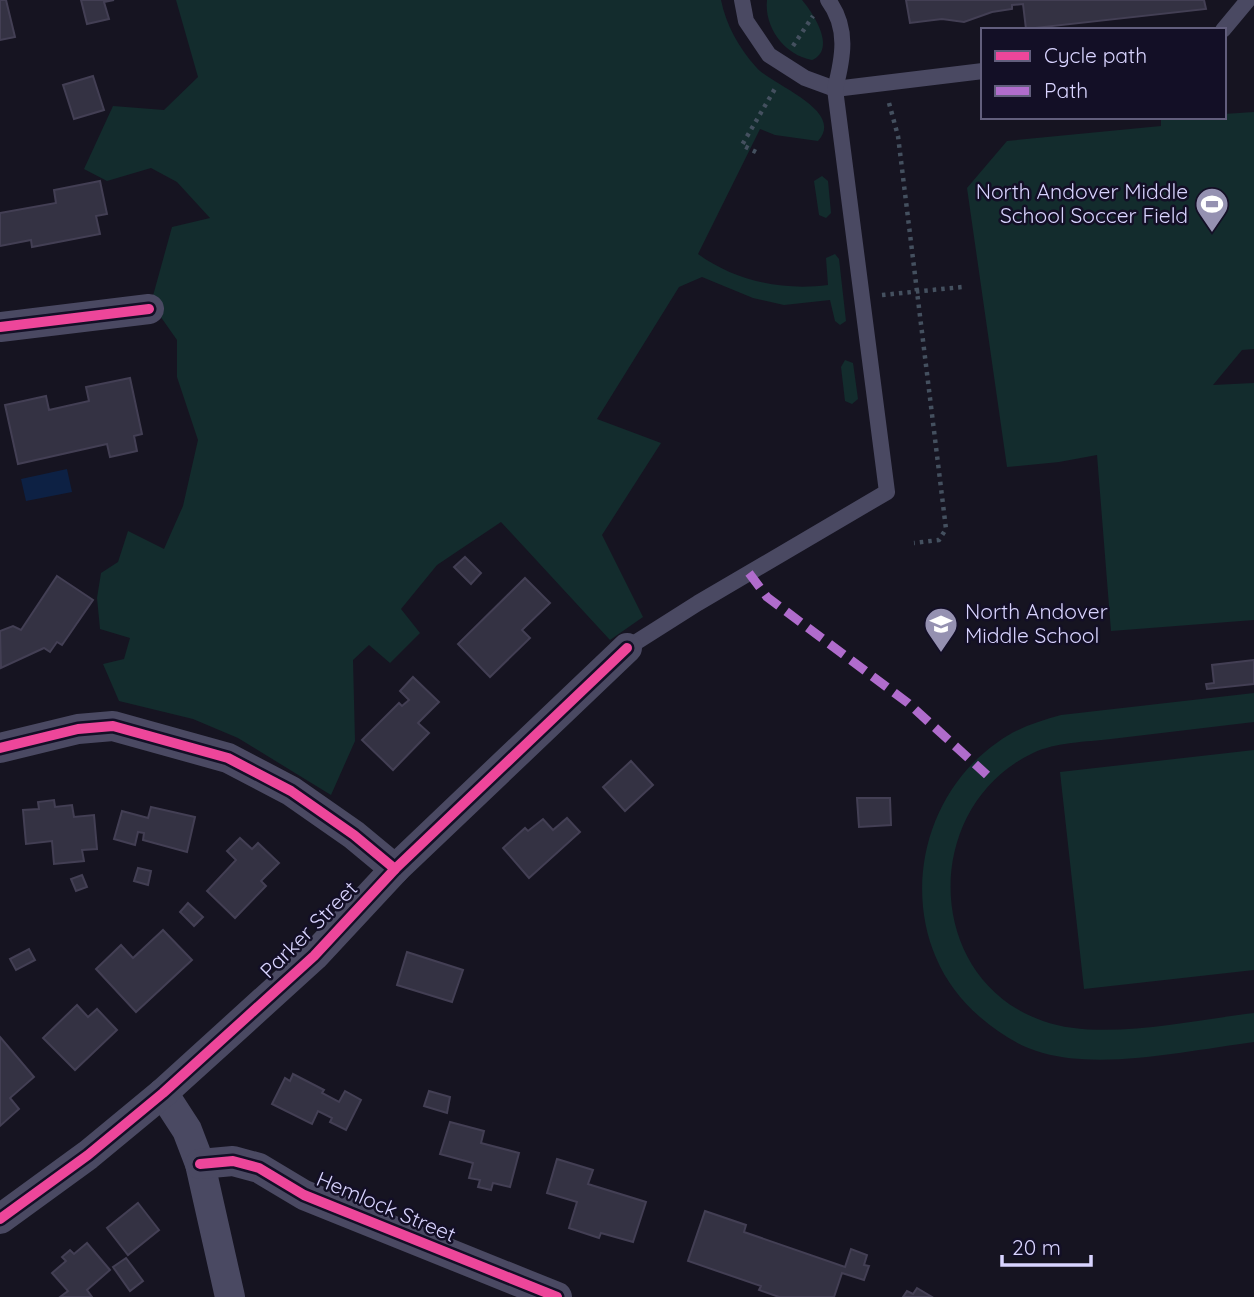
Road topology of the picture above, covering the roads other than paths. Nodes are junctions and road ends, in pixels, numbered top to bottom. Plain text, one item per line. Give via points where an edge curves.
1 (742, 0) edge
2 (828, 0) edge
3 (1248, 0) edge
4 (1225, 28) edge
5 (981, 71) edge
6 (835, 89) junction
7 (149, 309) dead end
8 (0, 327) edge
9 (627, 648) joint
10 (0, 748) edge
11 (395, 870) junction
12 (163, 1093) junction
13 (200, 1164) junction
14 (0, 1219) edge
15 (230, 1297) edge
16 (556, 1297) edge

1 - 6 lane via 746,21 769,55 805,78
2 - 6 lane via 842,31 844,56
3 - 4 lane
5 - 6 lane
6 - 9 lane via 887,492
7 - 8 street
9 - 11 street, Parker Street
10 - 11 street via 78,729 113,726 228,758 290,791
11 - 12 street, Parker Street via 314,956
12 - 13 street via 187,1130
12 - 14 street, Parker Street
13 - 15 street
13 - 16 street, Hemlock Street via 233,1161 259,1168 304,1195

